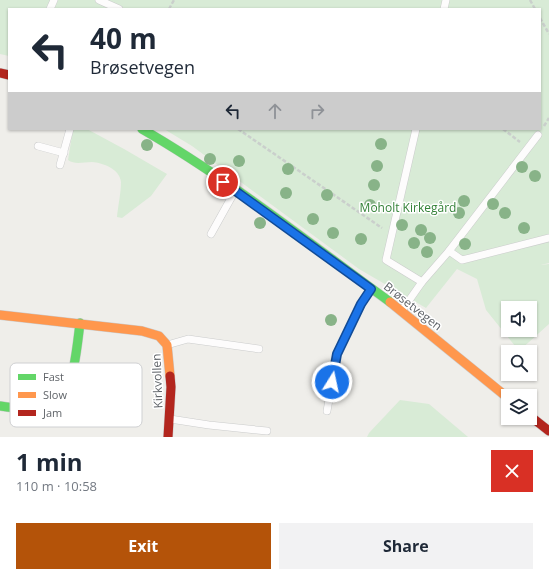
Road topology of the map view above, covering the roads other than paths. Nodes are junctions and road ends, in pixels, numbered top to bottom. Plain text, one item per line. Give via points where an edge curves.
1 (99, 0) edge
2 (117, 8) edge
3 (70, 130) edge
4 (144, 130) edge
5 (416, 130) edge
6 (538, 135) dead end
7 (38, 146) dead end
8 (64, 154) junction
9 (60, 165) dead end
10 (236, 190) junction
11 (211, 234) dead end
12 (549, 238) edge
13 (449, 251) junction
14 (422, 282) junction
15 (371, 289) junction
16 (402, 311) junction
17 (0, 315) edge
18 (80, 323) junction
19 (167, 346) junction
20 (259, 349) dead end
21 (75, 363) edge
22 (501, 392) edge
23 (0, 406) edge
24 (10, 407) edge
25 (327, 411) dead end
26 (169, 419) junction
27 (537, 422) edge
28 (267, 431) dead end
29 (549, 431) edge
30 (168, 437) edge

1 - 2 lane
3 - 8 lane
4 - 10 street, Brøsetvegen
5 - 14 lane via 386,260
6 - 13 lane
7 - 8 lane
8 - 9 lane
10 - 11 lane
10 - 15 street, Brøsetvegen
12 - 13 lane via 462,260
13 - 14 lane
14 - 16 lane
15 - 16 street, Brøsetvegen
15 - 25 lane via 337,354
16 - 22 street, Brøsetvegen
17 - 18 street, Kirkvollen
18 - 19 street, Kirkvollen via 142,331 159,336
18 - 21 street
19 - 20 lane via 188,339
19 - 26 street, Kirkvollen via 171,387
23 - 24 street
26 - 28 lane
26 - 30 street, Kirkvollen
27 - 29 street

